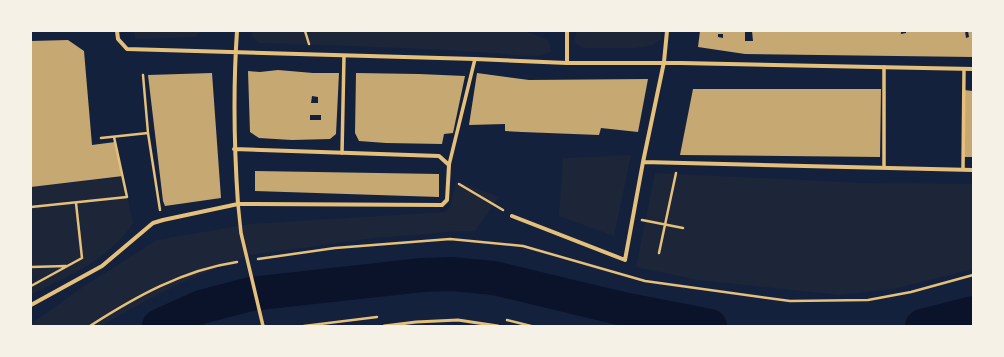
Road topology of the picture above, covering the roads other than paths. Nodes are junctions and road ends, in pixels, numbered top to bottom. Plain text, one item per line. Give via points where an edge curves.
1 (117, 31) edge
2 (236, 31) edge
3 (567, 31) edge
4 (667, 31) edge
5 (235, 52) junction
6 (344, 56) junction
7 (475, 59) junction
8 (664, 62) junction
9 (567, 63) junction
10 (884, 67) junction
11 (964, 69) junction
12 (973, 69) edge
13 (234, 150) junction
14 (342, 153) junction
15 (643, 162) junction
16 (449, 165) junction
17 (884, 167) junction
18 (963, 169) junction
19 (973, 170) edge
20 (238, 204) junction
21 (512, 216) road end
22 (31, 305) edge
23 (263, 326) edge
24 (384, 326) edge
25 (498, 326) edge

1 - 5 street via 118,39 127,49
2 - 5 street
3 - 9 street
4 - 8 street
5 - 6 street
5 - 13 street
6 - 7 street
6 - 14 street
7 - 9 street
7 - 16 street
8 - 9 street
8 - 10 street
8 - 15 street
10 - 11 street
10 - 17 street
11 - 12 street
11 - 18 street
13 - 14 street
13 - 20 street
14 - 16 street via 439,156
15 - 17 street
15 - 21 street via 625,260
16 - 20 street via 447,200 442,205
17 - 18 street
18 - 19 street
20 - 22 street via 153,223 102,266
20 - 23 street via 241,233
24 - 25 lane via 458,320

